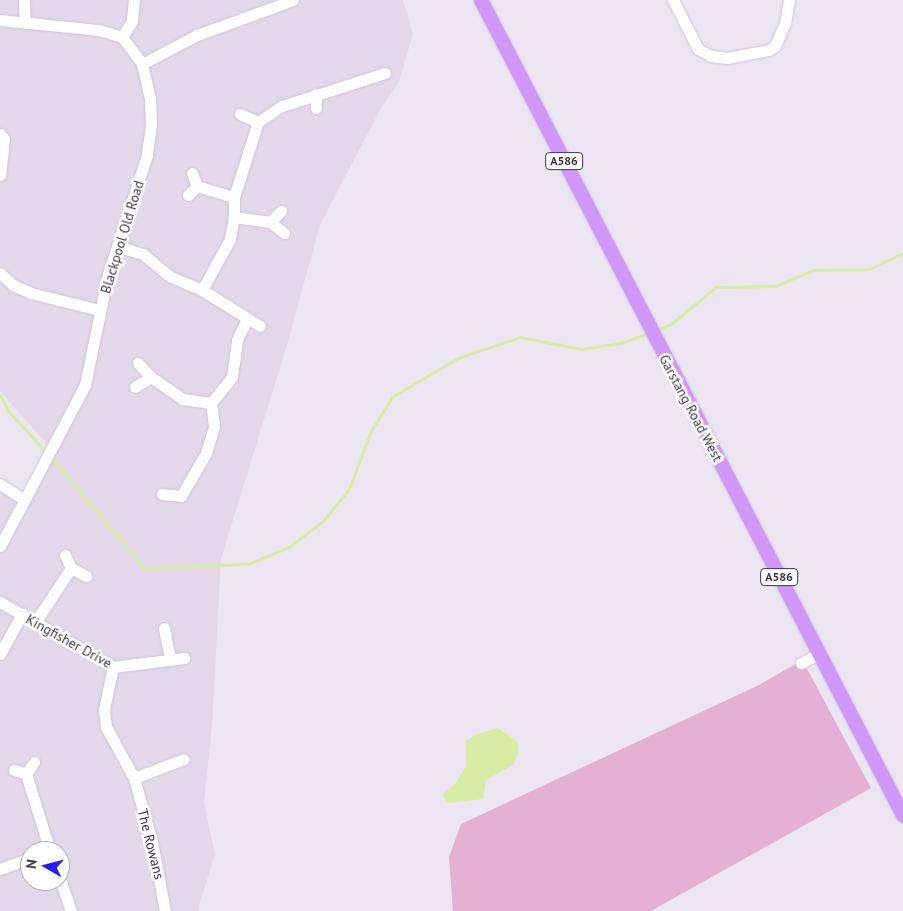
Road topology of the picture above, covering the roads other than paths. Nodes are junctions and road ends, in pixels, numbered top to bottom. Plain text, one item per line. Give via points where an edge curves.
1 (24, 0) edge
2 (134, 0) edge
3 (481, 0) edge
4 (673, 0) edge
5 (789, 0) edge
6 (286, 1) edge
7 (0, 20) edge
8 (25, 23) junction
9 (122, 37) junction
10 (142, 64) junction
11 (385, 73) dead end
12 (316, 94) junction
13 (316, 108) dead end
14 (240, 114) dead end
15 (258, 122) junction
16 (0, 134) edge
17 (192, 173) dead end
18 (0, 175) edge
19 (197, 186) junction
20 (188, 195) dead end
21 (234, 197) junction
22 (281, 211) dead end
23 (234, 217) junction
24 (270, 222) junction
25 (284, 233) dead end
26 (117, 246) junction
27 (0, 273) edge
28 (202, 290) junction
29 (99, 310) junction
30 (247, 319) junction
31 (260, 326) dead end
32 (138, 363) dead end
33 (150, 377) junction
34 (135, 387) dead end
35 (211, 403) junction
36 (0, 484) edge
37 (162, 494) dead end
38 (180, 496) junction
39 (23, 498) junction
40 (185, 508) dead end
41 (0, 546) edge
42 (64, 555) dead end
43 (70, 568) junction
44 (86, 576) dead end
45 (0, 602) edge
46 (22, 614) junction
47 (36, 622) junction
48 (164, 628) dead end
49 (0, 654) edge
50 (819, 654) junction
51 (184, 658) dead end
52 (170, 660) junction
53 (801, 663) dead end
54 (114, 667) junction
55 (184, 759) dead end
56 (34, 762) dead end
57 (14, 770) dead end
58 (26, 774) junction
59 (134, 778) junction
60 (903, 815) edge
61 (47, 841) edge
62 (20, 862) edge
63 (0, 869) edge
64 (64, 891) edge
65 (71, 911) edge
66 (165, 911) edge

1 - 8 street
2 - 9 street via 132,22
3 - 50 main road, Garstang Road West / A586
4 - 5 street via 698,49 711,56 727,58 775,46 785,24
6 - 10 street via 198,35
7 - 8 street
8 - 9 street via 99,30
9 - 10 street, Blackpool Old Road
10 - 26 street, Blackpool Old Road via 150,98 151,142
11 - 12 street
12 - 13 street
12 - 15 street via 282,106
14 - 15 street
15 - 21 street
16 - 18 street via 4,140
17 - 19 street
19 - 20 street
19 - 21 street
21 - 23 street
22 - 24 street
23 - 24 street
23 - 28 street via 230,239
24 - 25 street
26 - 28 street via 143,254 169,276
26 - 29 street, Blackpool Old Road
27 - 29 street via 13,285 31,294
28 - 30 street
29 - 39 street, Blackpool Old Road via 85,385
30 - 31 street
30 - 35 street via 237,340 232,378
32 - 33 street
33 - 34 street
33 - 35 street via 182,399
35 - 38 street via 214,426 211,439
36 - 39 street
37 - 38 street
38 - 40 street
39 - 41 street, Blackpool Old Road
42 - 43 street
43 - 44 street
43 - 47 street
45 - 46 street, Kingfisher Drive
46 - 47 street, Kingfisher Drive
46 - 49 street
47 - 54 street, Kingfisher Drive
48 - 52 street
50 - 53 street
50 - 60 main road, Garstang Road West / A586
51 - 52 street, Kingfisher Drive
52 - 54 street, Kingfisher Drive
54 - 59 street, The Rowans via 104,709 106,727
55 - 59 street
56 - 58 street
57 - 58 street
58 - 61 street
59 - 66 street, The Rowans via 152,842
62 - 63 street
64 - 65 street

